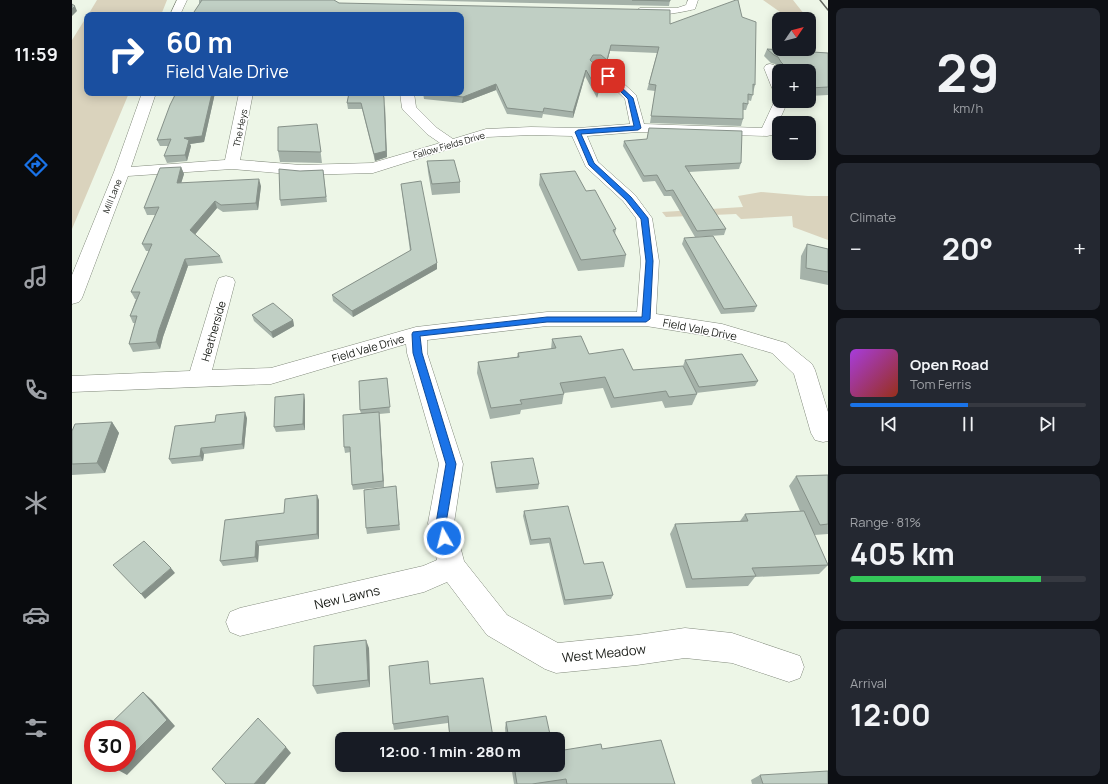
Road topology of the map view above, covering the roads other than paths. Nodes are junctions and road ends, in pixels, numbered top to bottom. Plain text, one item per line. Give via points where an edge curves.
1 (182, 0) edge
2 (694, 0) edge
3 (632, 11) edge
4 (176, 12) edge
5 (596, 65) edge
6 (770, 68) dead end
7 (772, 72) edge
8 (148, 96) edge
9 (245, 96) edge
10 (407, 96) edge
11 (778, 108) edge
12 (638, 128) junction
13 (578, 132) junction
14 (450, 143) junction
15 (232, 164) junction
16 (122, 172) junction
17 (226, 282) dead end
18 (72, 298) edge
19 (646, 319) junction
20 (416, 334) junction
21 (199, 379) junction
22 (72, 384) edge
23 (823, 433) dead end
24 (452, 567) junction
25 (240, 622) dead end
26 (789, 667) dead end

1 - 4 street
2 - 3 street via 691,7 677,11
5 - 12 street via 630,98
6 - 7 street
8 - 16 street, Mill Lane
9 - 15 street, The Heys
10 - 14 street via 409,108
11 - 12 street, Fallow Fields Drive via 767,132
12 - 13 street, Fallow Fields Drive
13 - 14 street, Fallow Fields Drive via 486,133
13 - 19 street via 591,164 628,198 644,218 650,261
14 - 15 street, Fallow Fields Drive via 373,168 301,170
15 - 16 street, Fallow Fields Drive
16 - 18 street, Mill Lane
17 - 21 street, Heatherside
19 - 20 street, Field Vale Drive via 547,320
19 - 23 street, Field Vale Drive via 722,331 779,348 804,370
20 - 21 street, Field Vale Drive via 271,376
20 - 24 street, West Meadow via 417,353 451,464 441,523
21 - 22 street, Field Vale Drive
24 - 25 street, New Lawns via 424,579
24 - 26 street, West Meadow via 497,625 556,658 685,643 732,648

